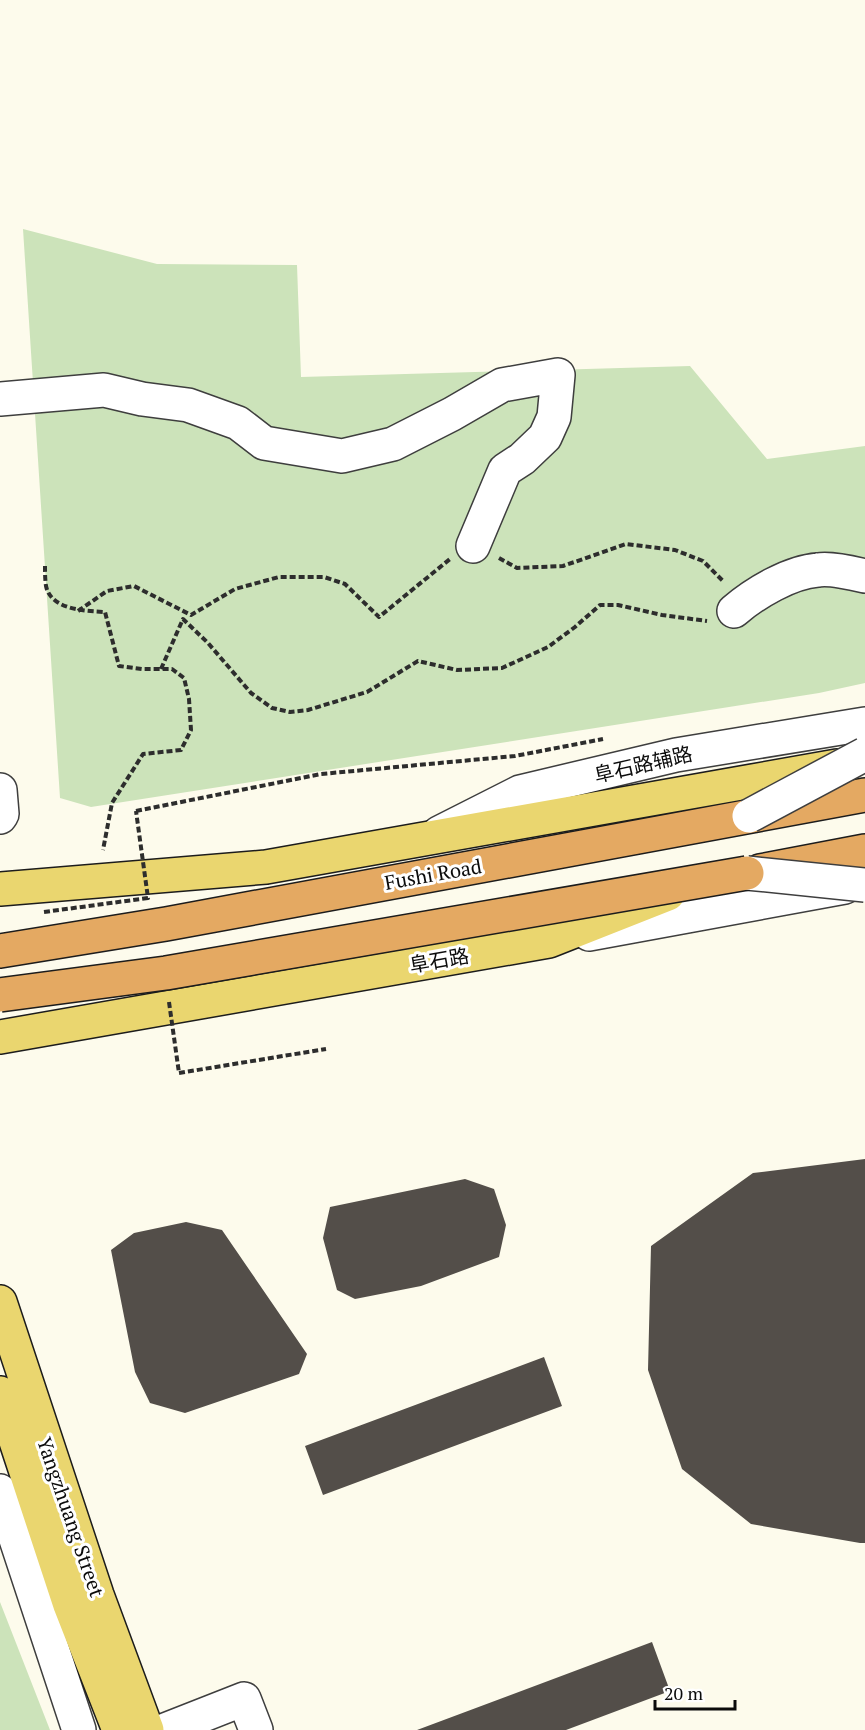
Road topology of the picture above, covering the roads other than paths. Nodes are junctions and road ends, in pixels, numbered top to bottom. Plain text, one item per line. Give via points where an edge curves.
1 (0, 399) edge
2 (473, 546) road end
3 (865, 576) edge
4 (734, 611) road end
5 (865, 724) edge
6 (865, 754) edge
7 (865, 761) edge
8 (0, 790) edge
9 (865, 795) edge
10 (749, 816) junction
11 (0, 817) edge
12 (865, 836) edge
13 (431, 837) junction
14 (865, 851) edge
15 (747, 873) junction
16 (865, 884) edge
17 (0, 889) edge
18 (549, 941) junction
19 (0, 951) edge
20 (0, 994) edge
21 (0, 1037) edge
22 (0, 1302) edge
23 (0, 1393) edge
24 (0, 1491) edge
25 (79, 1730) edge
26 (119, 1730) edge
27 (147, 1730) edge
28 (165, 1730) edge
29 (256, 1730) edge

1 - 2 street via 104,390 188,405 238,423 264,443 342,456 393,444 502,385 558,375 554,417 545,437 505,470
3 - 4 street via 819,569 750,597
5 - 13 street, 阜石路辅路 via 676,755 520,792
6 - 10 street, bridge
7 - 13 main road
8 - 11 street
9 - 10 highway, Fushi Road
10 - 19 highway, Fushi Road
12 - 18 main road, 阜石路 via 772,852
13 - 17 main road via 266,867
14 - 15 highway, bridge
15 - 16 street, bridge
15 - 20 highway, bridge via 166,973
16 - 18 street
18 - 21 main road, 阜石路
22 - 27 main road, Yangzhuang Street via 97,1595
23 - 26 main road, Yangzhuang Street via 70,1605
24 - 25 street
28 - 29 street via 244,1699

